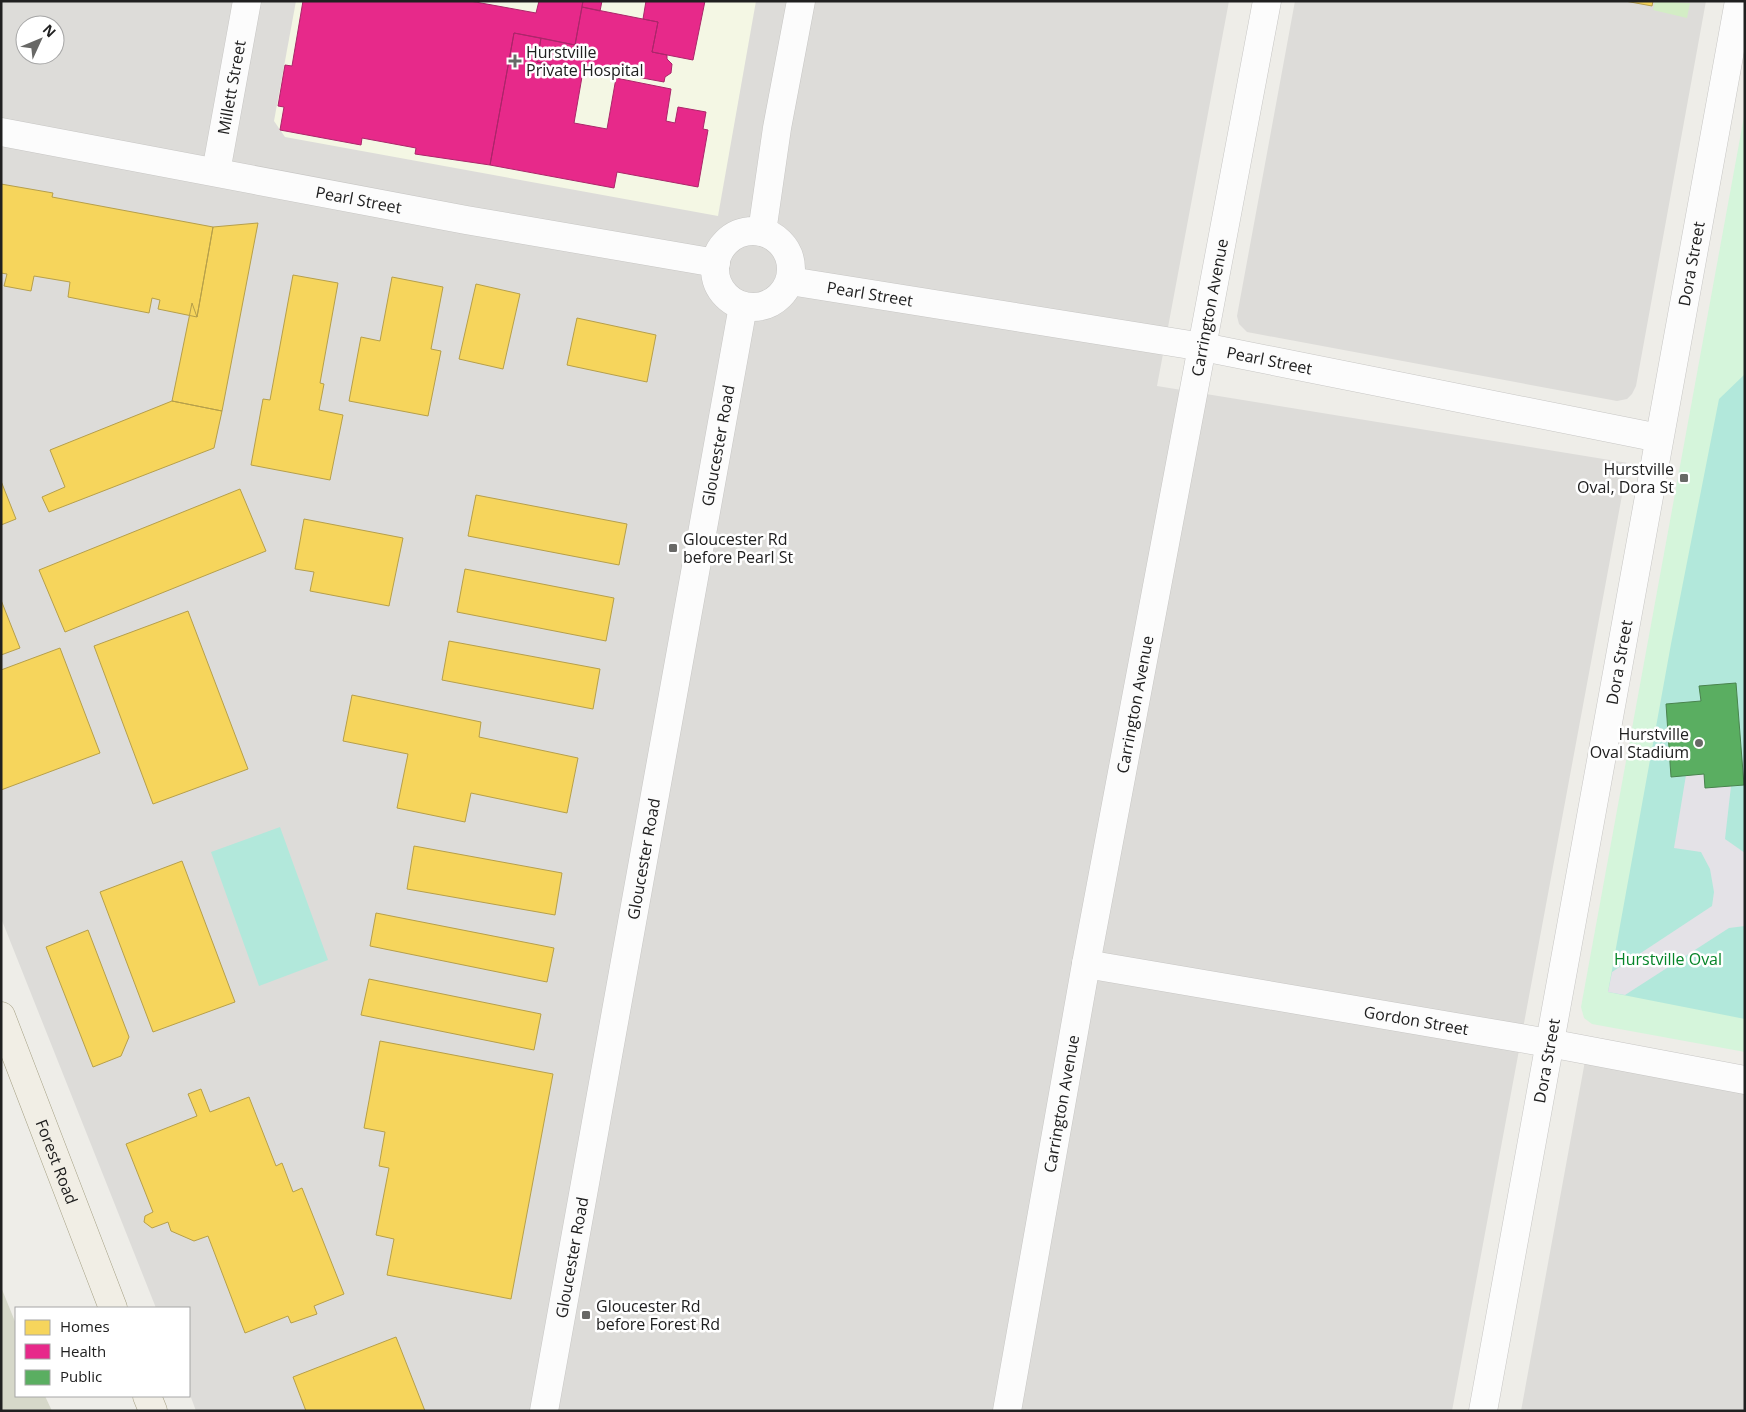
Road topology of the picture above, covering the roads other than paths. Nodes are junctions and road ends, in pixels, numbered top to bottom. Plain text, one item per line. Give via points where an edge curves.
1 (247, 1) edge
2 (801, 1) edge
3 (1267, 1) edge
4 (1738, 1) edge
5 (1, 132) edge
6 (216, 172) junction
7 (762, 232) junction
8 (716, 263) junction
9 (790, 281) junction
10 (743, 306) junction
11 (1203, 347) junction
12 (1659, 438) junction
13 (1086, 964) junction
14 (1, 1016) edge
15 (1549, 1043) junction
16 (1745, 1080) edge
17 (113, 1307) edge
18 (147, 1397) edge
19 (153, 1411) edge
20 (544, 1411) edge
21 (1008, 1411) edge
22 (1482, 1411) edge

1 - 6 street, Millett Street
2 - 7 street via 777,128
3 - 11 street, Carrington Avenue
4 - 12 street, Dora Street
5 - 6 street, Pearl Street
6 - 8 street, Pearl Street
7 - 8 street via 738,234 720,251
7 - 9 street via 774,237 789,256
8 - 10 street via 719,285 733,301
9 - 10 street via 776,300 766,305
9 - 11 street, Pearl Street
10 - 20 street, Gloucester Road
11 - 12 street, Pearl Street
11 - 13 street, Carrington Avenue
12 - 15 street, Dora Street
13 - 15 street, Gordon Street
13 - 21 street, Carrington Avenue
14 - 17 main road, Forest Road
15 - 16 street, Gordon Street
15 - 22 street, Dora Street
18 - 19 main road

